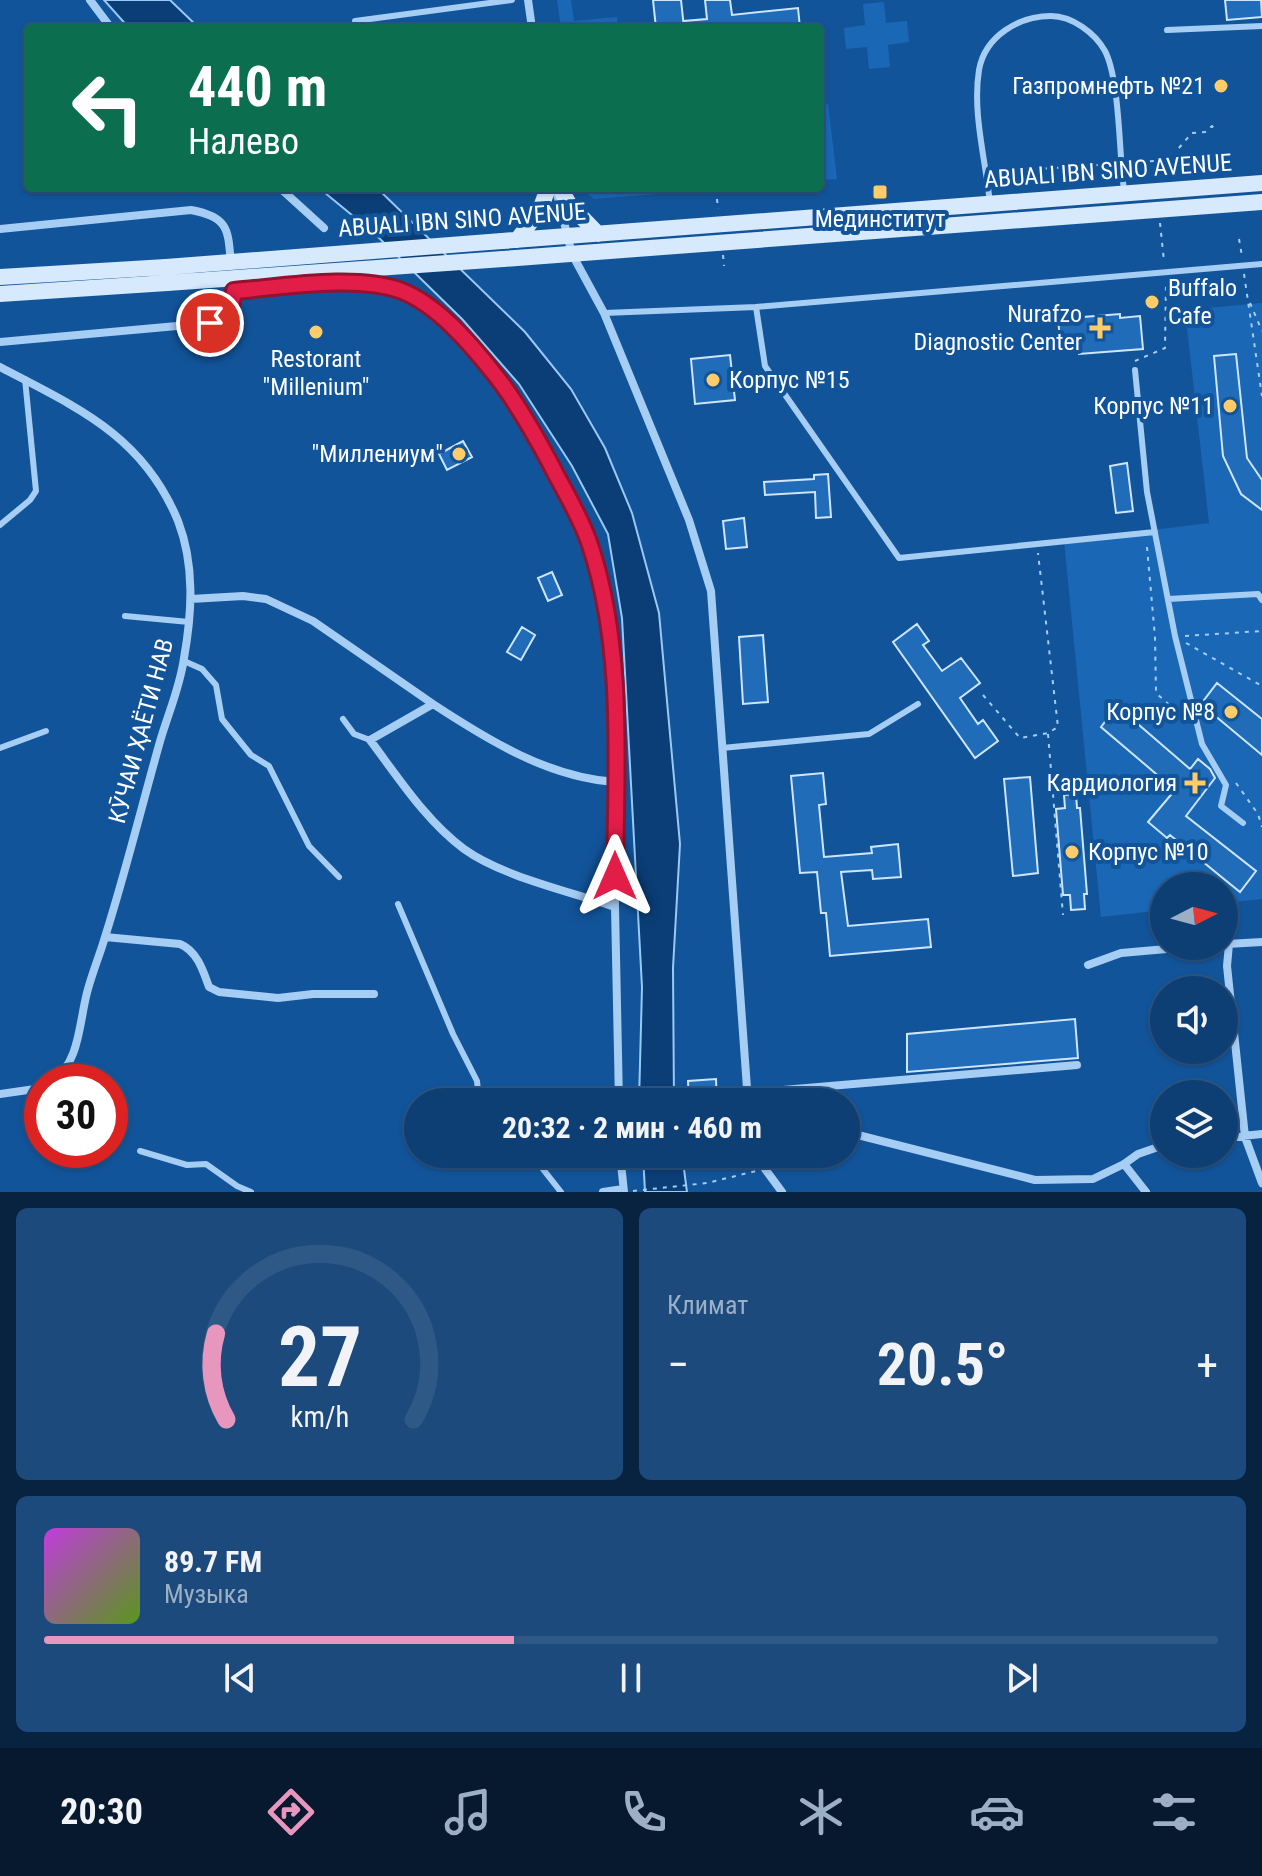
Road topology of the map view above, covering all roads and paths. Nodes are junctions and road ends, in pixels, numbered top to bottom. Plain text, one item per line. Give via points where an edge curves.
1 (90, 0) edge
2 (512, 0) edge
3 (528, 0) edge
4 (355, 21) dead end
5 (108, 24) edge
6 (531, 24) edge
7 (1262, 26) edge
8 (1167, 30) dead end
9 (1216, 131) dead end
10 (1154, 161) junction
11 (1120, 164) junction
12 (987, 173) junction
13 (1262, 183) edge
14 (284, 192) edge
15 (547, 192) edge
16 (559, 192) edge
17 (561, 192) edge
18 (1124, 194) junction
19 (1158, 200) junction
20 (1262, 202) edge
21 (990, 204) junction
22 (324, 228) dead end
23 (0, 229) edge
24 (598, 234) junction
25 (567, 237) junction
26 (1239, 239) dead end
27 (509, 241) junction
28 (572, 254) junction
29 (1262, 264) edge
30 (1243, 266) junction
31 (1166, 273) junction
32 (166, 275) junction
33 (0, 277) edge
34 (234, 291) junction
35 (0, 294) edge
36 (1248, 298) junction
37 (756, 307) junction
38 (604, 313) junction
39 (1262, 331) edge
40 (0, 342) edge
41 (0, 367) edge
42 (1135, 370) joint
43 (25, 379) junction
44 (1262, 396) edge
45 (0, 525) edge
46 (1155, 532) junction
47 (1146, 533) junction
48 (1037, 544) junction
49 (191, 599) junction
50 (1168, 599) junction
51 (1262, 600) edge
52 (125, 616) dead end
53 (189, 622) junction
54 (1262, 631) edge
55 (1175, 636) junction
56 (184, 661) junction
57 (1262, 686) edge
58 (983, 695) dead end
59 (433, 704) junction
60 (918, 704) dead end
61 (343, 719) dead end
62 (46, 731) dead end
63 (1048, 733) junction
64 (370, 740) junction
65 (0, 748) edge
66 (722, 748) junction
67 (616, 782) junction
68 (1243, 823) dead end
69 (339, 877) dead end
70 (398, 904) dead end
71 (615, 907) junction
72 (1063, 915) dead end
73 (105, 937) junction
74 (1262, 942) edge
75 (1238, 943) edge
76 (1150, 950) edge
77 (1227, 960) edge
78 (1088, 965) dead end
79 (374, 994) dead end
80 (68, 1064) edge
81 (1077, 1065) dead end
82 (478, 1088) edge
83 (619, 1088) edge
84 (747, 1088) edge
85 (848, 1088) edge
86 (24, 1091) edge
87 (0, 1094) edge
88 (1262, 1134) edge
89 (860, 1136) edge
90 (1238, 1137) edge
91 (1245, 1137) junction
92 (1150, 1150) edge
93 (140, 1151) dead end
94 (1124, 1164) junction
95 (542, 1168) edge
96 (622, 1168) edge
97 (765, 1169) joint
98 (1262, 1183) edge
99 (624, 1190) edge
100 (251, 1192) edge
101 (561, 1192) edge
102 (603, 1192) edge
103 (633, 1192) edge
104 (782, 1192) edge
105 (1146, 1192) edge

1 - 5 street
2 - 4 lane
3 - 6 street
7 - 8 lane
9 - 10 path via 1212,126 1192,133 1177,156
10 - 11 path
10 - 19 path
11 - 12 path
11 - 12 lane via 1106,53 1079,24 1055,16 1032,17 1009,26 991,43 979,68
11 - 18 lane
12 - 21 lane
13 - 19 main road, ABUALI IBN SINO AVENUE
14 - 22 street
15 - 27 main road via 540,210
16 - 25 street
17 - 24 main road
18 - 19 main road, ABUALI IBN SINO AVENUE
18 - 21 main road, ABUALI IBN SINO AVENUE
19 - 20 main road, ABUALI IBN SINO AVENUE
19 - 28 main road, ABUALI IBN SINO AVENUE
19 - 31 path
21 - 24 main road, ABUALI IBN SINO AVENUE
23 - 34 street via 201,212 225,226
24 - 25 main road, ABUALI IBN SINO AVENUE
25 - 27 main road, ABUALI IBN SINO AVENUE
25 - 28 street
26 - 30 path
27 - 32 main road, ABUALI IBN SINO AVENUE, bridge
28 - 32 main road, ABUALI IBN SINO AVENUE, bridge
28 - 38 street
29 - 30 lane
30 - 31 lane
30 - 36 path
31 - 37 lane
31 - 42 path via 1165,348 1135,361
32 - 33 main road, ABUALI IBN SINO AVENUE
32 - 35 main road, ABUALI IBN SINO AVENUE
34 - 40 street via 229,313 210,323
34 - 67 street via 354,283 402,291 451,327 499,379 590,544 611,644
36 - 39 path
36 - 44 path
37 - 38 lane
37 - 48 lane via 765,366 899,558
38 - 66 street via 689,520 711,591
41 - 43 street, КӮЧАИ ҲАЁТИ НАВ
42 - 46 lane
43 - 45 lane via 36,491
43 - 49 street, КӮЧАИ ҲАЁТИ НАВ via 94,417 125,442 155,479 178,521
46 - 47 lane
46 - 50 lane
47 - 48 lane
47 - 55 path via 1155,637
48 - 63 path via 1058,727
49 - 53 street, КӮЧАИ ҲАЁТИ НАВ
49 - 59 street via 266,599 313,621
50 - 51 lane via 1258,594
50 - 55 lane
52 - 53 lane
53 - 56 street, КӮЧАИ ҲАЁТИ НАВ
54 - 55 path
55 - 57 path
55 - 68 lane via 1202,744 1226,785 1221,806
56 - 69 lane via 202,669 216,685 222,719 251,755 269,766 309,846
56 - 73 street, КӮЧАИ ҲАЁТИ НАВ
58 - 63 path via 1020,738
59 - 64 street
59 - 67 street via 548,767
60 - 66 lane via 869,734
61 - 64 lane via 354,734
62 - 65 lane
63 - 72 path
64 - 71 street via 463,848 491,865
66 - 84 street
67 - 71 street
70 - 82 lane
71 - 83 street
73 - 79 street via 187,947 209,987 219,992 278,998
73 - 80 street, КӮЧАИ ҲАЁТИ НАВ
74 - 75 street
76 - 78 street via 1121,953
77 - 91 street
81 - 85 street
86 - 87 street
88 - 91 street
89 - 94 street via 1035,1180 1093,1179
90 - 91 street
91 - 98 street
92 - 94 street
93 - 100 lane via 187,1165 206,1164
94 - 105 street
95 - 101 lane
96 - 99 street
97 - 103 path
97 - 104 street
99 - 102 street

